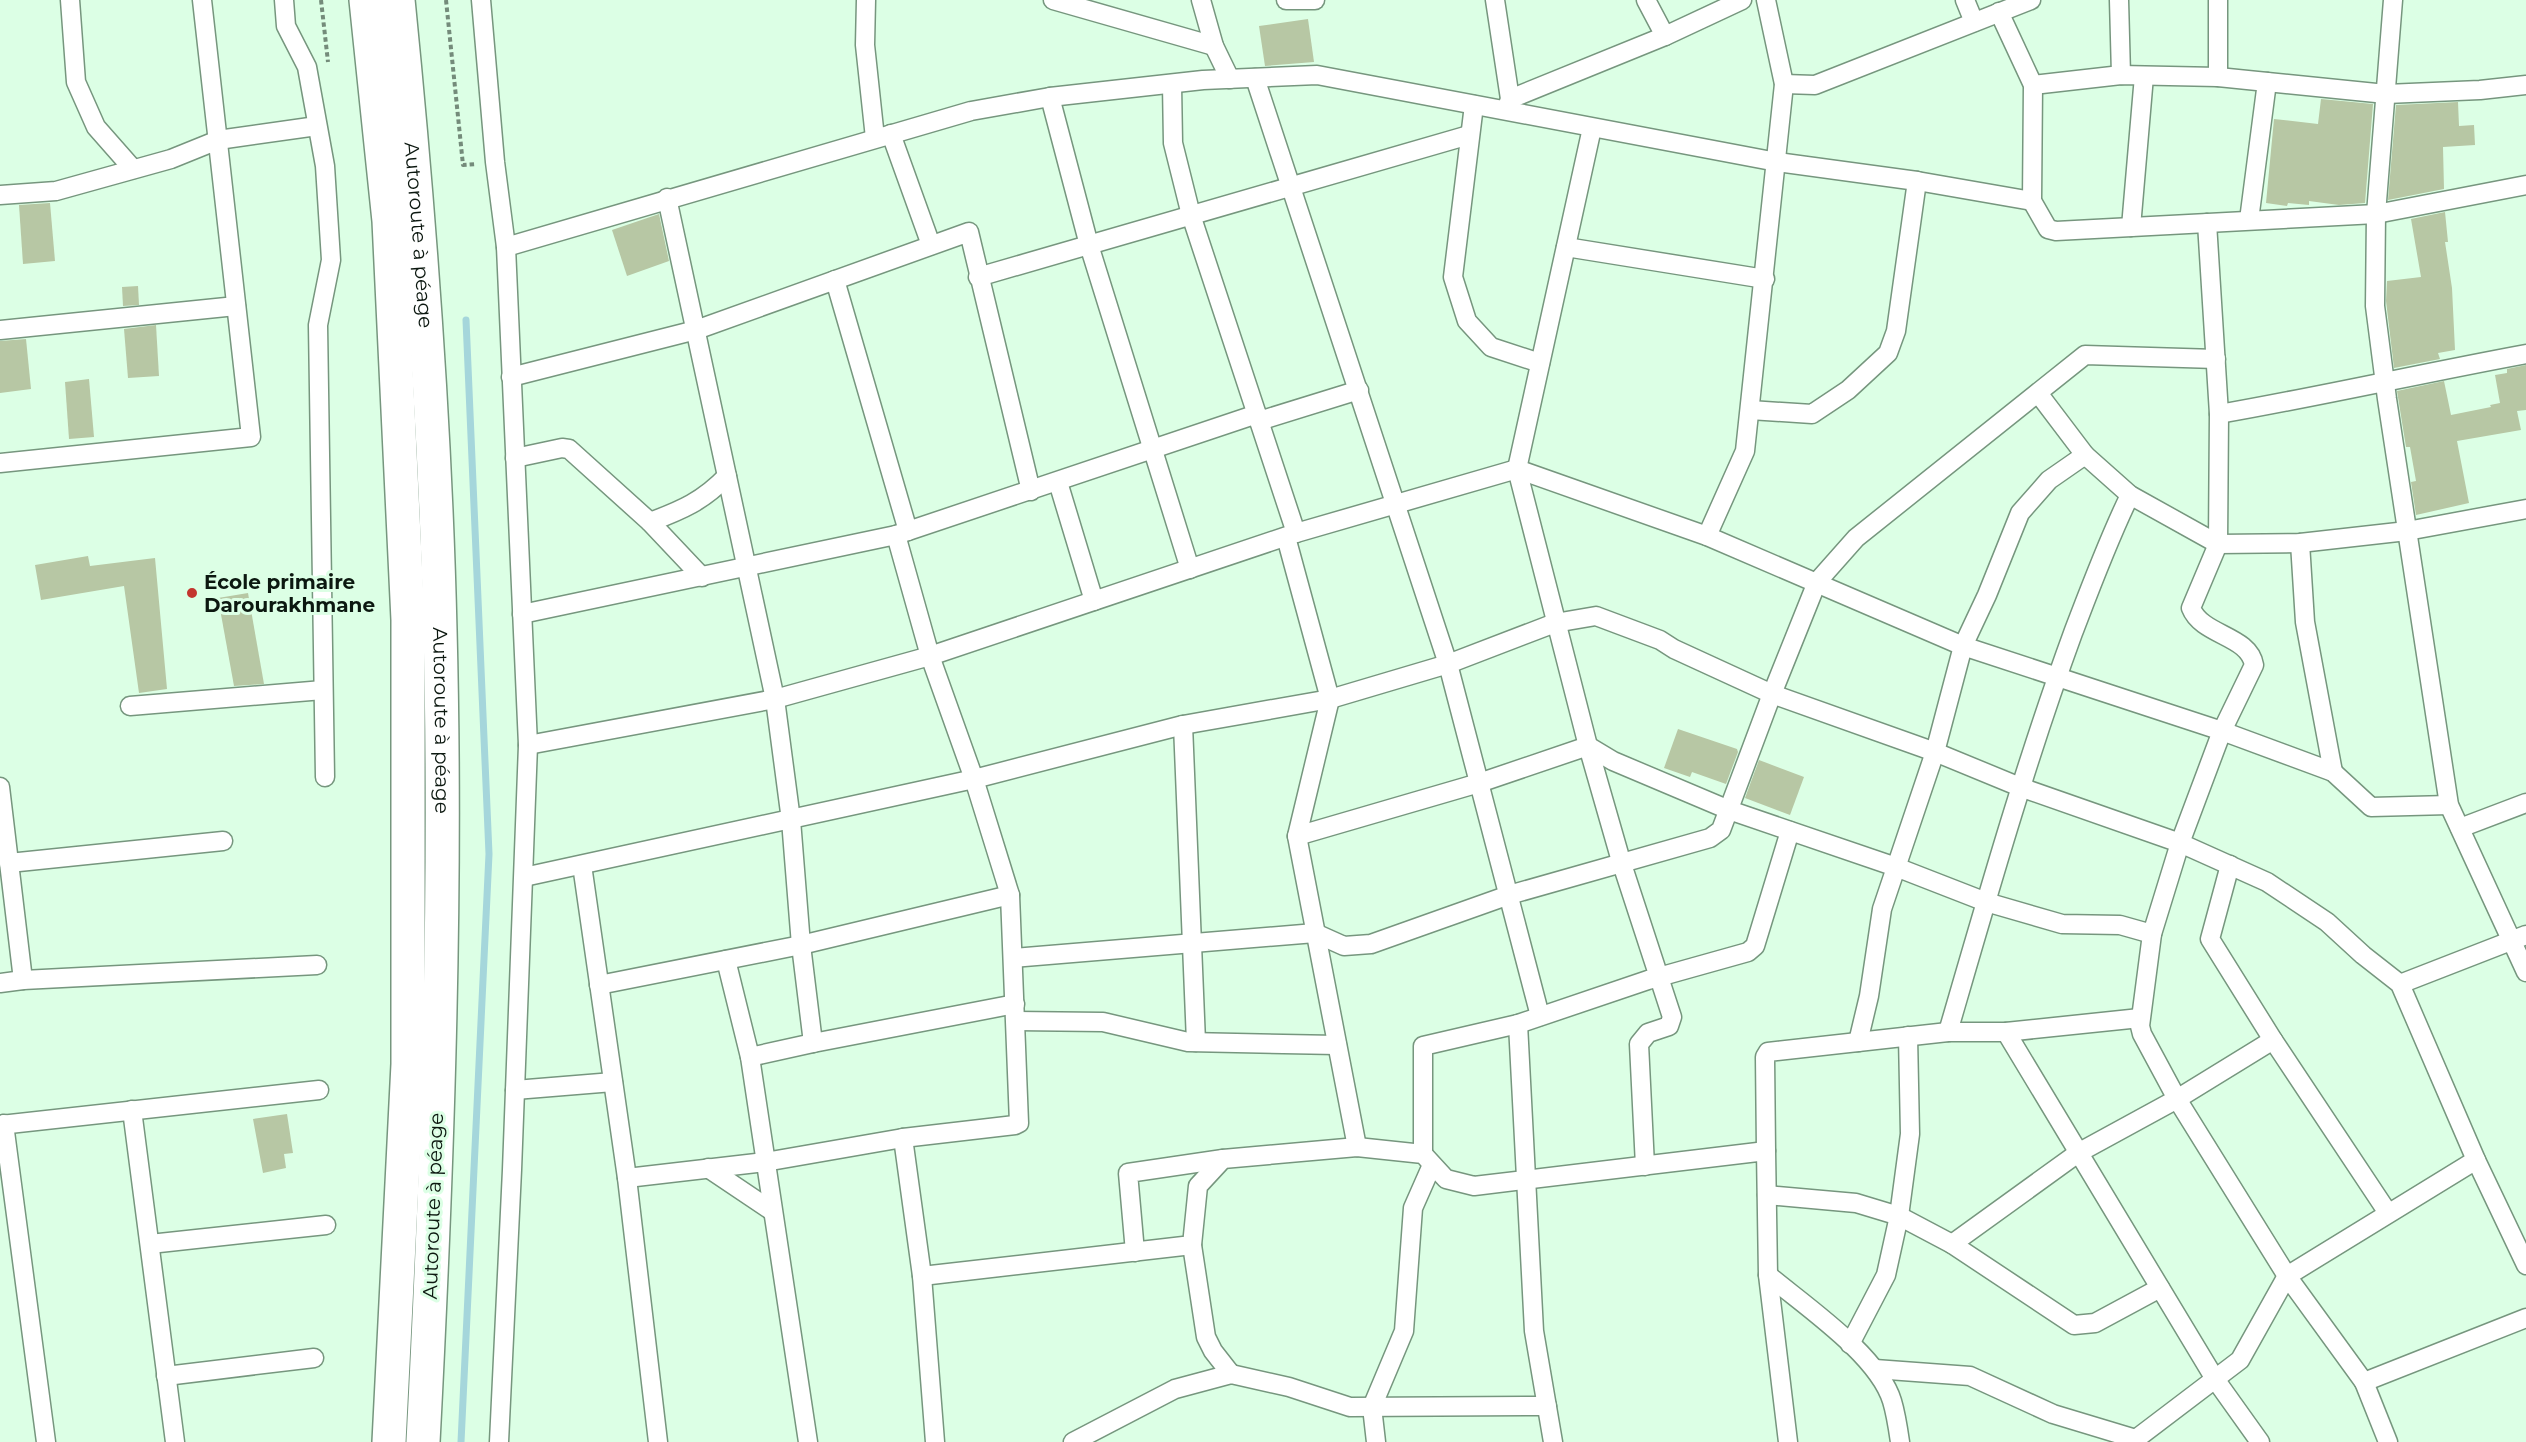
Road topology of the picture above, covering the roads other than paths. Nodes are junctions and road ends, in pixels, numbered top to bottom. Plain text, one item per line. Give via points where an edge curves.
1 (70, 0) edge
2 (202, 0) edge
3 (284, 0) edge
4 (366, 0) edge
5 (398, 0) edge
6 (481, 0) edge
7 (866, 0) edge
8 (1053, 0) edge
9 (1201, 0) edge
10 (1286, 0) edge
11 (1315, 0) edge
12 (1495, 0) edge
13 (1646, 0) edge
14 (1742, 0) edge
15 (1766, 0) edge
16 (1965, 0) edge
17 (2031, 0) edge
18 (2119, 0) edge
19 (2218, 0) edge
20 (2394, 0) edge
21 (1999, 12) junction
22 (1974, 22) junction
23 (1665, 36) junction
24 (1214, 46) junction
25 (2121, 75) junction
26 (2144, 76) junction
27 (2218, 77) junction
28 (1255, 78) junction
29 (1230, 79) junction
30 (2267, 82) junction
31 (1172, 84) junction
32 (1784, 84) junction
33 (2033, 85) junction
34 (2526, 86) edge
35 (2386, 94) junction
36 (1050, 97) junction
37 (1474, 105) junction
38 (1508, 105) junction
39 (317, 126) junction
40 (1592, 128) junction
41 (1469, 135) junction
42 (883, 136) junction
43 (218, 140) junction
44 (1777, 162) junction
45 (133, 169) junction
46 (1917, 181) junction
47 (2526, 185) edge
48 (1291, 186) junction
49 (0, 195) edge
50 (667, 198) junction
51 (2032, 201) junction
52 (2376, 214) junction
53 (1191, 215) junction
54 (2249, 220) junction
55 (2207, 223) junction
56 (2131, 227) junction
57 (932, 245) junction
58 (1089, 245) junction
59 (506, 247) junction
60 (1566, 247) junction
61 (978, 277) junction
62 (1764, 279) junction
63 (835, 280) junction
64 (236, 306) junction
65 (0, 330) edge
66 (696, 330) junction
67 (2526, 354) edge
68 (2216, 359) junction
69 (1540, 363) junction
70 (512, 377) junction
71 (2385, 380) junction
72 (1359, 390) junction
73 (2038, 393) junction
74 (1750, 410) junction
75 (2219, 414) junction
76 (1258, 417) junction
77 (1153, 449) junction
78 (2085, 454) junction
79 (515, 458) junction
80 (0, 463) edge
81 (1517, 470) junction
82 (728, 476) junction
83 (1059, 482) junction
84 (1031, 491) junction
85 (2130, 495) junction
86 (1397, 504) junction
87 (2526, 509) edge
88 (650, 522) junction
89 (2407, 531) junction
90 (902, 533) junction
91 (1291, 535) junction
92 (1707, 536) junction
93 (2300, 543) junction
94 (2218, 544) junction
95 (747, 567) junction
96 (1191, 569) junction
97 (702, 577) junction
98 (1817, 582) junction
99 (1094, 601) junction
100 (522, 615) junction
101 (1555, 622) junction
102 (1963, 646) junction
103 (930, 656) junction
104 (1448, 664) junction
105 (2057, 678) junction
106 (323, 690) junction
107 (1772, 694) junction
108 (775, 699) junction
109 (1330, 699) junction
110 (130, 706) dead end
111 (1183, 725) junction
112 (2222, 731) junction
113 (528, 746) junction
114 (1588, 747) junction
115 (1935, 752) junction
116 (2333, 772) junction
117 (325, 777) dead end
118 (974, 779) junction
119 (1479, 783) junction
120 (0, 787) edge
121 (2020, 787) junction
122 (2526, 803) edge
123 (2449, 805) junction
124 (1729, 810) junction
125 (791, 820) junction
126 (2460, 828) junction
127 (1790, 831) junction
128 (1297, 836) junction
129 (224, 841) dead end
130 (2180, 843) junction
131 (1621, 861) junction
132 (9, 863) junction
133 (582, 865) junction
134 (2230, 865) junction
135 (1896, 867) junction
136 (524, 877) junction
137 (1011, 895) junction
138 (1509, 895) junction
139 (1986, 902) junction
140 (1315, 933) junction
141 (2152, 934) junction
142 (2519, 938) edge
143 (1191, 943) junction
144 (801, 945) junction
145 (1014, 958) junction
146 (726, 960) junction
147 (317, 965) dead end
148 (2526, 972) edge
149 (1659, 977) junction
150 (23, 980) junction
151 (0, 983) edge
152 (2400, 984) junction
153 (599, 985) junction
154 (1016, 1012) junction
155 (1540, 1016) junction
156 (2140, 1018) junction
157 (1518, 1023) junction
158 (1948, 1032) junction
159 (2006, 1032) junction
160 (1908, 1036) junction
161 (2273, 1040) junction
162 (1196, 1041) junction
163 (1858, 1042) junction
164 (813, 1043) junction
165 (1337, 1045) junction
166 (750, 1057) junction
167 (613, 1082) junction
168 (319, 1090) dead end
169 (515, 1090) junction
170 (2177, 1099) junction
171 (132, 1110) junction
172 (2, 1124) edge
173 (903, 1138) junction
174 (1357, 1147) junction
175 (1766, 1151) junction
176 (2078, 1153) junction
177 (1223, 1159) junction
178 (1428, 1159) junction
179 (2476, 1160) junction
180 (765, 1162) junction
181 (1645, 1166) junction
182 (708, 1168) junction
183 (627, 1178) junction
184 (1526, 1181) junction
185 (1767, 1195) junction
186 (772, 1211) junction
187 (2388, 1214) junction
188 (1899, 1216) junction
189 (326, 1225) dead end
190 (150, 1244) junction
191 (1952, 1244) junction
192 (1192, 1245) junction
193 (1135, 1252) junction
194 (2526, 1265) edge
195 (1768, 1275) junction
196 (922, 1276) junction
197 (2287, 1276) junction
198 (2160, 1288) junction
199 (2526, 1318) edge
200 (1850, 1344) junction
201 (314, 1358) dead end
202 (1875, 1369) junction
203 (1231, 1374) junction
204 (166, 1376) junction
205 (2215, 1379) junction
206 (2364, 1382) junction
207 (1547, 1406) junction
208 (1372, 1407) junction
209 (2134, 1440) edge
210 (46, 1442) edge
211 (175, 1442) edge
212 (389, 1442) edge
213 (423, 1442) edge
214 (499, 1442) edge
215 (658, 1442) edge
216 (807, 1442) edge
217 (935, 1442) edge
218 (1073, 1442) edge
219 (1376, 1442) edge
220 (1553, 1442) edge
221 (1788, 1442) edge
222 (1900, 1442) edge
223 (2260, 1442) edge
224 (2388, 1442) edge

1 - 45 street via 76,82 96,127
2 - 43 street
3 - 39 street via 286,26 307,67
4 - 212 highway via 389,221 408,620 408,1064
5 - 213 highway, Autoroute à péage via 419,215 440,629 439,1061
6 - 59 street
7 - 42 street via 865,45
8 - 24 street
9 - 24 street
10 - 11 street
12 - 38 street
13 - 23 street
14 - 23 street
15 - 32 street
16 - 22 street
17 - 21 street
18 - 25 street
19 - 27 street
20 - 35 street
21 - 22 street
21 - 33 street
22 - 32 street via 1815,85
23 - 38 street
24 - 29 street
25 - 26 street
25 - 33 street
26 - 27 street
26 - 56 street
27 - 30 street
28 - 29 street
28 - 37 street via 1317,75
28 - 48 street
29 - 31 street
30 - 35 street
30 - 54 street
31 - 36 street
31 - 53 street via 1173,143
32 - 44 street
33 - 51 street
34 - 35 street
35 - 52 street
36 - 42 street via 970,111
36 - 58 street
37 - 38 street
37 - 41 street
38 - 40 street
39 - 43 street
39 - 106 street via 325,166 332,260 318,325
40 - 44 street
40 - 60 street
41 - 48 street
41 - 69 street via 1453,277 1467,321 1491,347
42 - 50 street
42 - 57 street
43 - 45 street
43 - 64 street
44 - 46 street
44 - 62 street
45 - 49 street via 56,191
46 - 51 street
46 - 74 street via 1896,331 1888,353 1848,390 1812,414
47 - 52 street
48 - 53 street
48 - 72 street
50 - 59 street
50 - 66 street
51 - 56 street via 2048,229
52 - 54 street
52 - 71 street via 2375,306
53 - 58 street
53 - 76 street
54 - 55 street
55 - 56 street
55 - 68 street
57 - 61 street via 969,232
57 - 63 street
58 - 61 street
58 - 77 street
59 - 70 street
60 - 62 street
60 - 69 street
61 - 84 street
62 - 74 street
63 - 66 street
63 - 90 street
64 - 65 street
64 - 80 street via 251,437
66 - 70 street
66 - 82 street
67 - 71 street
68 - 73 street via 2085,355
68 - 75 street
69 - 81 street
70 - 79 street
71 - 75 street
71 - 89 street
72 - 76 street
72 - 86 street
73 - 78 street
73 - 98 street via 1856,538
74 - 92 street via 1745,451
75 - 94 street
76 - 77 street
76 - 91 street
77 - 83 street
77 - 96 street
78 - 85 street
78 - 102 street via 2049,480 2020,513
79 - 88 street via 568,449
79 - 100 street
81 - 86 street
81 - 92 street
81 - 101 street
82 - 88 street via 689,507
82 - 95 street
83 - 84 street
83 - 99 street
84 - 90 street
85 - 94 street
85 - 105 street via 2111,533
86 - 91 street
86 - 104 street
87 - 89 street
88 - 97 street
89 - 93 street
89 - 123 street
90 - 95 street
90 - 103 street
91 - 96 street
91 - 109 street
92 - 98 street
93 - 94 street
93 - 116 street via 2305,622
94 - 112 street via 2191,608 2201,623 2246,649 2253,656 2254,665
95 - 97 street
95 - 108 street
96 - 99 street
97 - 100 street
98 - 102 street
98 - 107 street
99 - 103 street
100 - 113 street
101 - 104 street
101 - 107 street via 1596,616 1660,640
101 - 114 street
102 - 105 street
102 - 115 street
103 - 108 street
103 - 118 street
104 - 109 street
104 - 119 street
105 - 112 street
105 - 121 street
106 - 110 street
106 - 117 street
107 - 115 street
107 - 124 street
108 - 113 street
108 - 125 street
109 - 111 street
109 - 128 street
111 - 118 street
111 - 143 street
112 - 116 street
112 - 130 street
113 - 136 street
114 - 119 street
114 - 124 street
114 - 131 street
115 - 121 street
115 - 135 street
116 - 123 street via 2370,807
118 - 125 street
118 - 137 street
119 - 128 street
119 - 138 street
120 - 132 street
121 - 130 street
121 - 139 street
122 - 126 street
123 - 126 street
124 - 127 street
124 - 131 street via 1721,830 1710,838
125 - 133 street
125 - 144 street
126 - 142 street
127 - 135 street
127 - 149 street via 1755,946 1737,956
128 - 140 street
129 - 132 street
130 - 134 street
130 - 141 street
131 - 138 street
131 - 149 street
132 - 150 street
133 - 136 street
133 - 153 street
134 - 152 street via 2267,882 2327,922
134 - 161 street via 2210,939
135 - 139 street
135 - 163 street via 1882,909
136 - 169 street
137 - 144 street
137 - 145 street
138 - 140 street via 1371,944 1344,946
138 - 155 street
139 - 141 street via 2062,924 2120,926
139 - 158 street
140 - 143 street
140 - 165 street
141 - 156 street
142 - 148 street
142 - 152 street
143 - 145 street
143 - 162 street
144 - 146 street
144 - 164 street
145 - 154 street
146 - 153 street
146 - 166 street
147 - 150 street
149 - 155 street
149 - 181 street via 1672,1017 1669,1026 1648,1033 1639,1044
150 - 151 street
152 - 179 street
153 - 167 street
154 - 162 street via 1103,1022
154 - 164 street
154 - 173 street via 1018,1123
155 - 157 street
156 - 159 street
156 - 170 street via 2142,1034
157 - 178 street via 1423,1046
157 - 184 street
158 - 159 street
158 - 160 street
159 - 176 street
160 - 163 street
160 - 188 street via 1910,1134
161 - 170 street
161 - 187 street
162 - 165 street
163 - 175 street via 1768,1052
164 - 166 street
165 - 174 street
166 - 180 street
167 - 169 street
167 - 183 street
168 - 171 street
169 - 214 street
170 - 176 street
170 - 197 street
171 - 172 street
171 - 190 street
172 - 210 street
173 - 180 street
173 - 196 street
174 - 177 street
174 - 178 street
175 - 181 street
175 - 185 street
176 - 191 street
176 - 198 street
177 - 192 street via 1198,1186
177 - 193 street via 1128,1173
178 - 184 street via 1446,1179 1474,1186
178 - 208 street via 1413,1208 1404,1331
179 - 187 street
179 - 194 street
180 - 182 street
180 - 186 street
181 - 184 street
182 - 183 street
182 - 186 street
183 - 215 street
184 - 207 street via 1534,1331
185 - 188 street via 1856,1203
185 - 195 street
186 - 216 street
187 - 197 street
188 - 191 street
188 - 200 street via 1886,1275
189 - 190 street
190 - 204 street
191 - 198 street via 2074,1324 2095,1323
192 - 193 street
192 - 203 street via 1206,1337
193 - 196 street
195 - 200 street
195 - 221 street
196 - 217 street
197 - 205 street via 2240,1360
197 - 206 street
198 - 205 street
199 - 206 street
200 - 202 street
201 - 204 street
202 - 209 street via 1970,1376 2053,1414
202 - 222 street via 1892,1399
203 - 208 street via 1350,1407
203 - 218 street via 1175,1389
204 - 211 street
205 - 209 street
205 - 223 street
206 - 224 street
207 - 208 street
207 - 220 street
208 - 219 street

